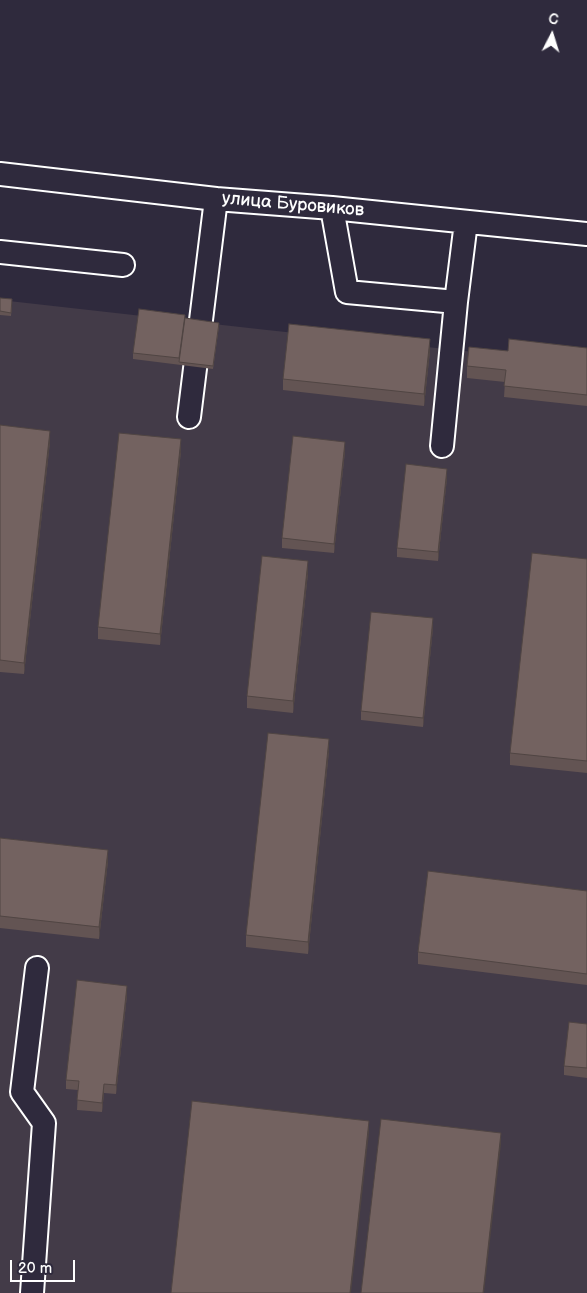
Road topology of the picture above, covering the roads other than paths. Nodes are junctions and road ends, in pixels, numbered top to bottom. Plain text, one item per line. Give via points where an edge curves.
1 (0, 174) edge
2 (216, 199) junction
3 (332, 208) junction
4 (466, 222) junction
5 (587, 234) edge
6 (0, 252) edge
7 (123, 265) dead end
8 (456, 302) junction
9 (189, 417) dead end
10 (442, 446) dead end
11 (37, 968) dead end
12 (32, 1293) edge

1 - 2 street, улица Буровиков
2 - 3 street, улица Буровиков
2 - 9 street
3 - 4 street, улица Буровиков
3 - 8 street via 347,292
4 - 5 street, улица Буровиков
4 - 8 street
6 - 7 street
8 - 10 street
11 - 12 street via 22,1092 44,1123

